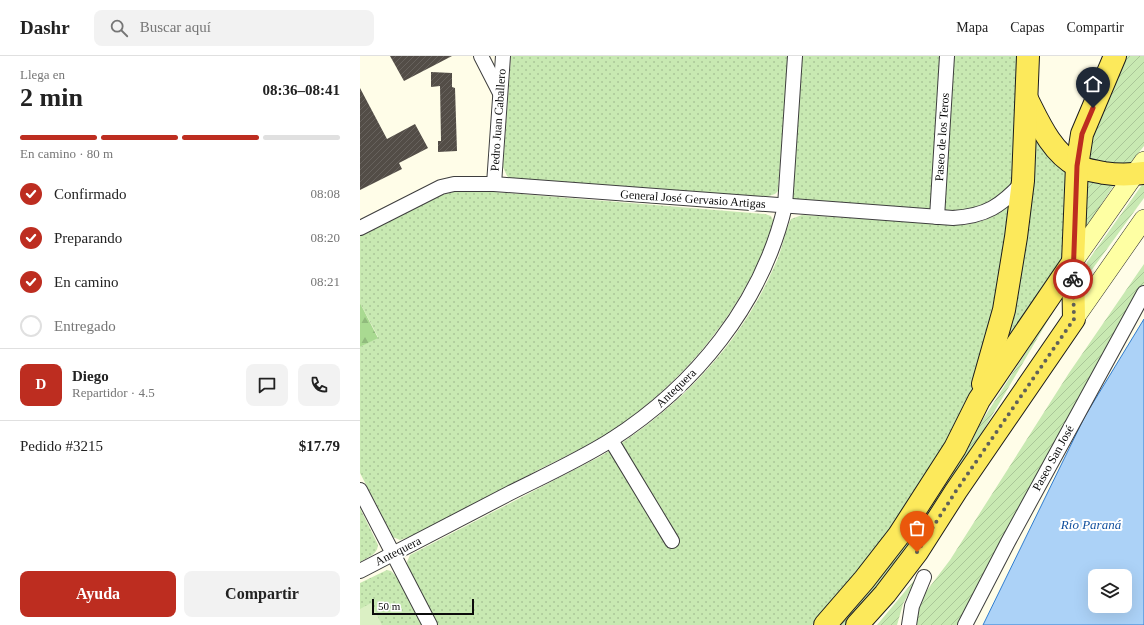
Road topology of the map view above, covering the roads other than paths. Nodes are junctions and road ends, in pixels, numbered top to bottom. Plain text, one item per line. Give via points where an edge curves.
1 (481, 56) edge
2 (503, 56) edge
3 (795, 56) edge
4 (947, 56) edge
5 (1028, 56) edge
6 (1115, 56) edge
7 (500, 93) junction
8 (1026, 96) junction
9 (1077, 166) junction
10 (1140, 169) edge
11 (1023, 181) junction
12 (494, 184) junction
13 (785, 206) junction
14 (937, 217) junction
15 (1144, 219) edge
16 (360, 228) edge
17 (1073, 262) junction
18 (1144, 293) edge
19 (1074, 319) junction
20 (979, 400) junction
21 (611, 440) junction
22 (360, 490) edge
23 (672, 541) dead end
24 (393, 553) junction
25 (360, 571) edge
26 (924, 578) dead end
27 (430, 625) edge
28 (825, 625) edge
29 (857, 625) edge
30 (909, 625) edge
31 (965, 625) edge

1 - 7 street
2 - 7 street, Pedro Juan Caballero
3 - 13 street, Antequera
4 - 14 street, Paseo de los Teros
5 - 8 main road
6 - 9 main road via 1082,134
7 - 12 street, Pedro Juan Caballero
8 - 9 main road via 1052,143
8 - 11 main road
9 - 10 main road via 1107,174
9 - 17 main road
10 - 17 main road
11 - 14 street, General José Gervasio Artigas via 1004,201 981,214 968,217
11 - 20 main road via 1004,310
12 - 13 street, General José Gervasio Artigas
12 - 16 street, General José Gervasio Artigas via 441,187
13 - 14 street, General José Gervasio Artigas
13 - 21 street, Antequera via 768,261 746,303 721,339 676,390
15 - 19 main road
17 - 19 main road
17 - 20 main road
18 - 31 street, Paseo San José
19 - 29 main road via 917,552
20 - 28 main road via 955,448 899,535
21 - 23 street
21 - 24 street, Antequera
22 - 24 street
24 - 25 street, Antequera
24 - 27 street
26 - 30 street via 912,606

